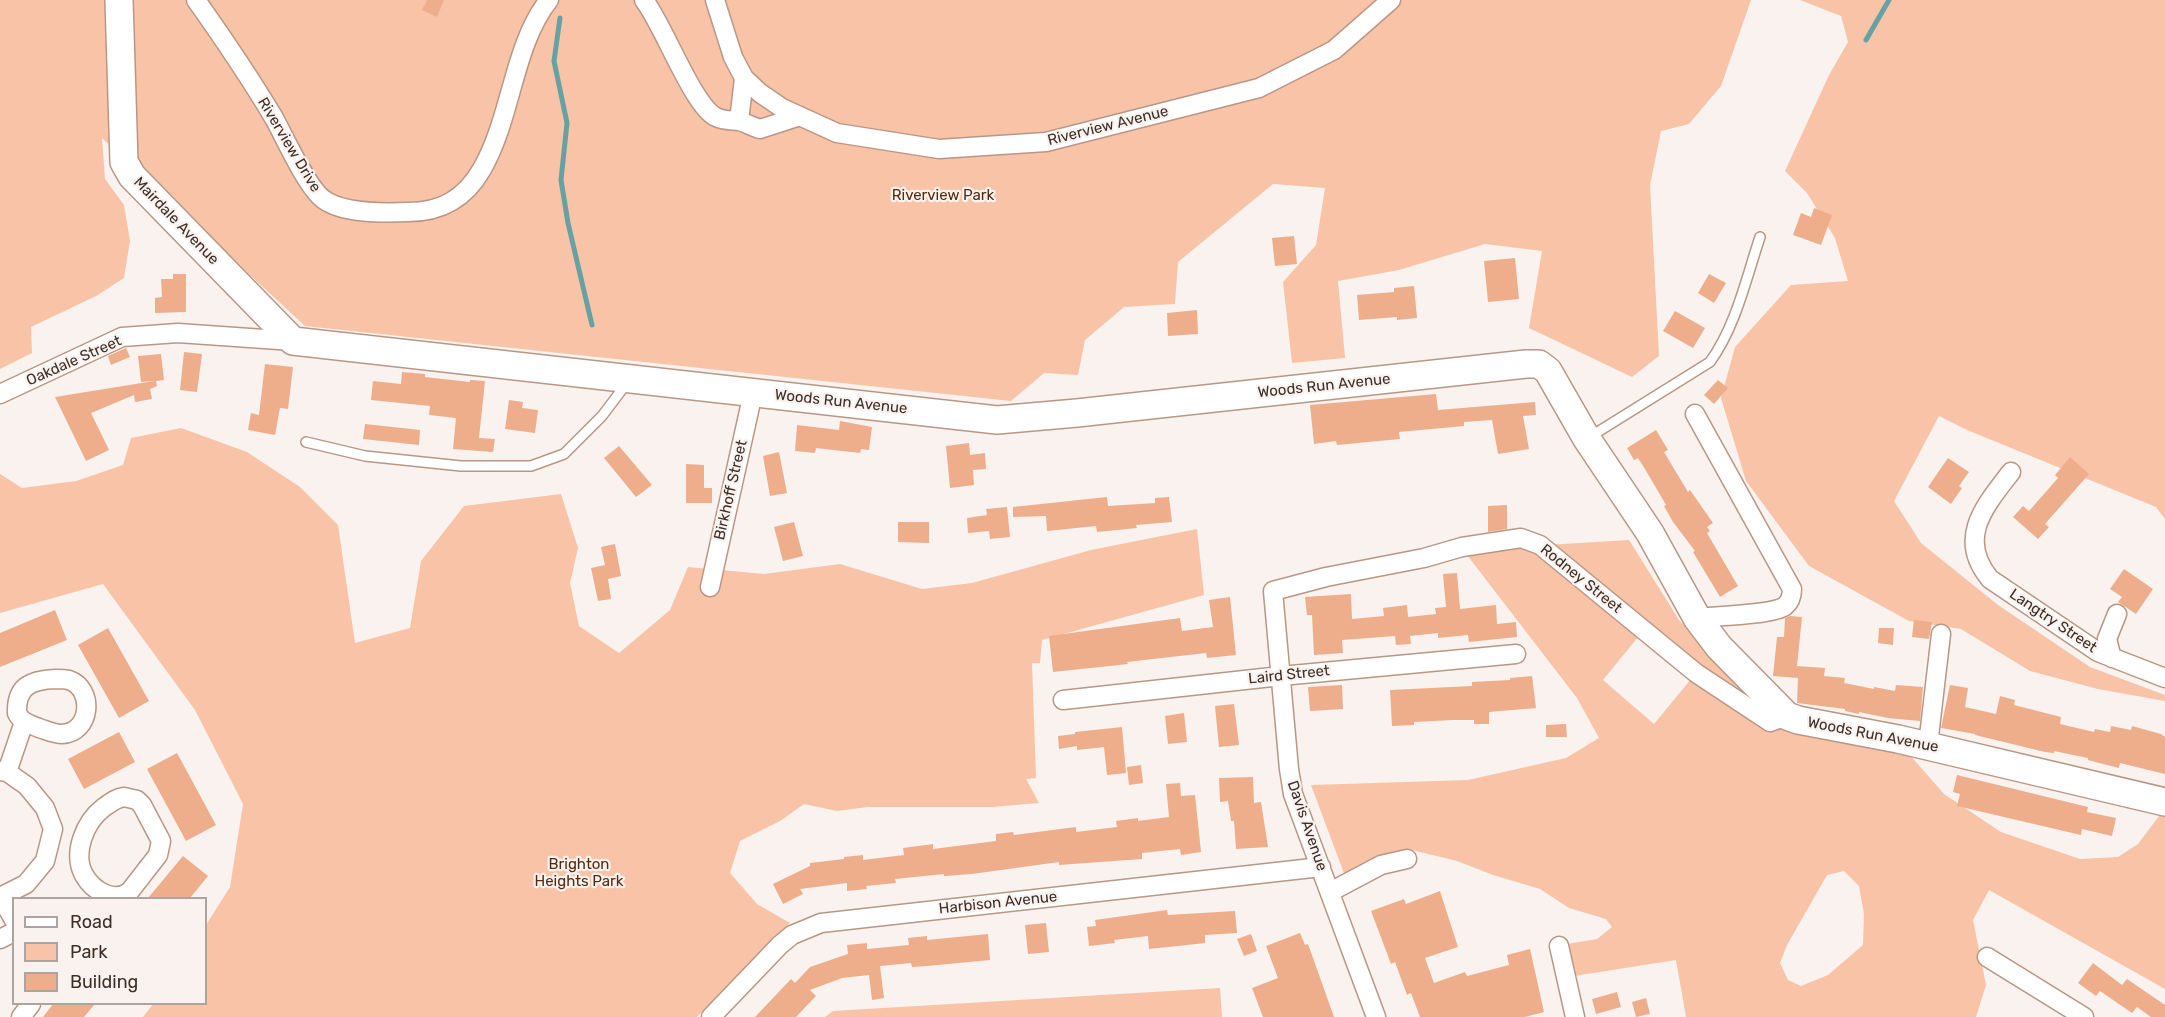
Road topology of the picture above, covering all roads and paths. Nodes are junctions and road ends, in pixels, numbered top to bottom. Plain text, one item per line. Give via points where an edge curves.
1 (119, 0) edge
2 (196, 0) edge
3 (549, 0) edge
4 (644, 0) edge
5 (715, 0) edge
6 (1390, 0) edge
7 (744, 78) junction
8 (800, 116) junction
9 (739, 121) junction
10 (1761, 237) dead end
11 (293, 341) junction
12 (631, 379) junction
13 (753, 393) junction
14 (0, 394) edge
15 (1695, 414) dead end
16 (1587, 439) junction
17 (306, 442) dead end
18 (2011, 472) dead end
19 (710, 586) dead end
20 (1273, 591) joint
21 (2117, 614) dead end
22 (1696, 618) junction
23 (1941, 634) dead end
24 (1516, 654) dead end
25 (2112, 658) junction
26 (1281, 675) junction
27 (2165, 678) edge
28 (1063, 700) dead end
29 (1787, 716) junction
30 (24, 722) dead end
31 (1928, 745) junction
32 (3, 771) edge
33 (2165, 802) edge
34 (53, 830) junction
35 (84, 831) junction
36 (1407, 859) dead end
37 (1321, 867) junction
38 (1330, 891) junction
39 (1, 897) edge
40 (12, 916) edge
41 (1559, 946) dead end
42 (1987, 957) dead end
43 (30, 1005) edge
44 (21, 1017) edge
45 (711, 1017) edge
46 (1376, 1017) edge
47 (1575, 1017) edge
48 (2084, 1017) edge

1 - 11 street, Mairdale Avenue via 124,162 132,176
2 - 3 street, Riverview Drive via 273,117 314,189 323,199 343,208 386,213 426,212 443,207 472,184 500,130 529,33
4 - 9 street via 708,112
5 - 7 street, Riverview Avenue
6 - 8 street, Riverview Avenue via 1334,50 1259,88 1046,142 939,149 837,133
7 - 8 street, Riverview Avenue via 782,108
7 - 9 street
8 - 9 street via 760,129
10 - 16 lane via 1730,328 1710,362
11 - 12 street, Woods Run Avenue
11 - 14 street, Oakdale Street via 178,333 122,337
12 - 13 street, Woods Run Avenue
12 - 17 lane via 602,417 564,454 531,466 461,466 365,456
13 - 16 street, Woods Run Avenue via 1011,419 1539,364 1548,371
13 - 19 street, Birkhoff Street
15 - 22 street via 1792,590 1785,606 1769,612
16 - 22 street, Woods Run Avenue via 1650,533
18 - 25 street, Langtry Street via 1982,510 1977,523 1974,544 1981,568 2000,586
20 - 26 street, Davis Avenue
20 - 29 street, Rodney Street via 1462,548 1528,539 1726,694 1770,722
21 - 25 street via 2107,639
22 - 29 street, Woods Run Avenue
23 - 31 street
24 - 26 street, Laird Street
25 - 27 street, Langtry Street
26 - 28 street, Laird Street
26 - 37 street, Davis Avenue via 1288,769
29 - 31 street, Woods Run Avenue
30 - 32 street
31 - 33 street, Woods Run Avenue
32 - 34 street via 27,786 45,808
34 - 35 street
34 - 39 street via 45,861 26,884
35 - 35 street via 80,858 84,876 113,897 130,891 160,848 158,835 142,805 130,797 117,798 94,815
36 - 38 street via 1381,865
37 - 38 street, Davis Avenue
37 - 45 street, Harbison Avenue via 821,923 792,935 780,945
38 - 46 street, Davis Avenue
39 - 40 street
41 - 47 street
42 - 48 street
43 - 44 street

